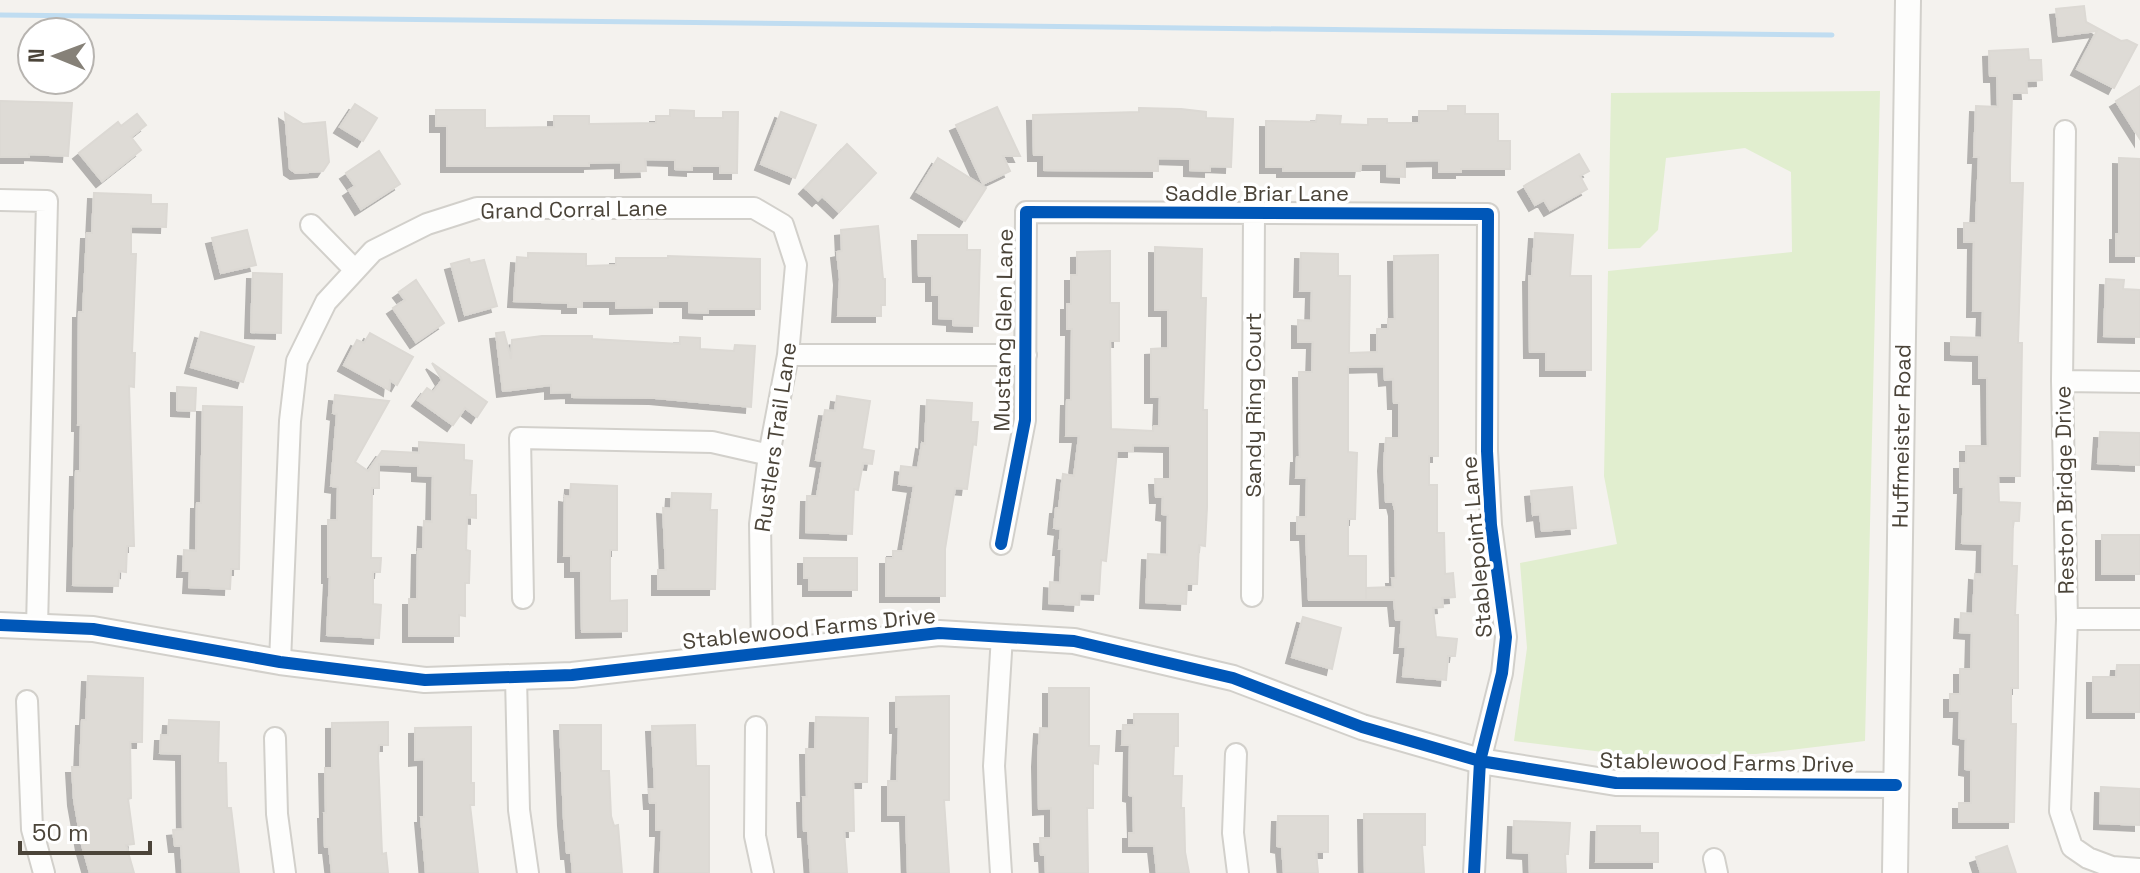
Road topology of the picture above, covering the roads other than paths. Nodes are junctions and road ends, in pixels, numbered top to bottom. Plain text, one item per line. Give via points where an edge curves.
1 (1908, 0) edge
2 (2065, 131) dead end
3 (0, 200) edge
4 (1026, 212) joint
5 (1254, 213) junction
6 (1488, 214) joint
7 (311, 225) dead end
8 (783, 225) joint
9 (355, 270) junction
10 (788, 355) junction
11 (1026, 355) junction
12 (2062, 381) junction
13 (2140, 382) edge
14 (769, 455) junction
15 (1001, 544) dead end
16 (1252, 596) dead end
17 (523, 598) dead end
18 (2067, 619) junction
19 (2140, 619) edge
20 (0, 625) edge
21 (37, 627) junction
22 (1002, 636) junction
23 (762, 652) junction
24 (280, 662) junction
25 (516, 677) junction
26 (27, 701) dead end
27 (756, 727) dead end
28 (275, 738) dead end
29 (1236, 754) dead end
30 (1480, 761) junction
31 (1896, 785) junction
32 (2140, 869) edge
33 (44, 873) edge
34 (285, 873) edge
35 (528, 873) edge
36 (763, 873) edge
37 (1001, 873) edge
38 (1238, 873) edge
39 (1474, 873) edge
40 (1895, 873) edge

1 - 31 street, Huffmeister Road
2 - 12 street, Reston Bridge Drive
3 - 21 street via 47,201
4 - 5 street, Saddle Briar Lane
4 - 11 street, Mustang Glen Lane
5 - 6 street, Saddle Briar Lane
5 - 16 street, Sandy Ring Court
6 - 30 street, Stablepoint Lane via 1487,451 1506,637
7 - 9 street
8 - 9 street, Grand Corral Lane via 754,208 477,208 427,224 373,251
8 - 10 street, Rustlers Trail Lane via 796,265
9 - 24 street, Grand Corral Lane via 326,302 297,361
10 - 11 street
10 - 14 street, Rustlers Trail Lane
11 - 15 street, Mustang Glen Lane via 1025,420
12 - 13 street
12 - 18 street, Reston Bridge Drive
14 - 17 street via 712,442 520,438
14 - 23 street, Rustlers Trail Lane via 760,524
18 - 19 street
18 - 32 street, Reston Bridge Drive via 2060,811 2072,847 2112,867
20 - 21 street, Stablewood Farms Drive
21 - 24 street, Stablewood Farms Drive via 93,629
22 - 23 street, Stablewood Farms Drive via 939,633
22 - 30 street, Stablewood Farms Drive via 1074,641 1233,678 1362,727
22 - 37 street via 994,766
23 - 25 street, Stablewood Farms Drive
24 - 25 street, Stablewood Farms Drive via 425,680
25 - 35 street via 519,810
26 - 33 street via 32,829
27 - 36 street via 755,836
28 - 34 street
29 - 38 street via 1233,833
30 - 31 street, Stablewood Farms Drive via 1616,783
30 - 39 street, Stablepoint Lane
31 - 40 street, Huffmeister Road

